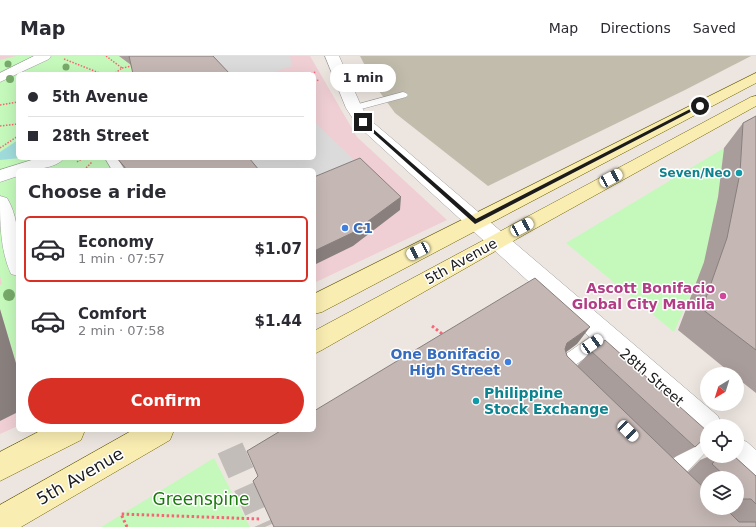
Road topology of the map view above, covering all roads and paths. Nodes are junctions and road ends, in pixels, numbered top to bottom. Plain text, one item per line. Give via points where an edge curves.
1 (44, 56) edge
2 (106, 56) edge
3 (332, 56) edge
4 (60, 57) dead end
5 (132, 66) edge
6 (122, 68) junction
7 (97, 72) edge
8 (117, 72) edge
9 (756, 77) edge
10 (0, 78) edge
11 (319, 80) dead end
12 (316, 81) edge
13 (403, 95) dead end
14 (756, 100) edge
15 (16, 102) edge
16 (0, 105) edge
17 (354, 108) junction
18 (16, 124) edge
19 (0, 126) edge
20 (16, 137) edge
21 (0, 148) edge
22 (50, 160) edge
23 (95, 160) edge
24 (25, 168) edge
25 (86, 168) edge
26 (16, 171) edge
27 (0, 176) edge
28 (0, 202) edge
29 (475, 222) junction
30 (497, 241) junction
31 (16, 261) edge
32 (316, 304) edge
33 (432, 326) dead end
34 (604, 335) junction
35 (450, 340) edge
36 (316, 342) edge
37 (578, 382) edge
38 (700, 419) edge
39 (67, 432) edge
40 (157, 432) edge
41 (700, 448) edge
42 (655, 458) edge
43 (744, 458) edge
44 (0, 467) edge
45 (756, 468) edge
46 (261, 519) edge
47 (0, 522) edge
48 (127, 527) edge

1 - 10 street
2 - 6 path
3 - 17 street, 28th Street
4 - 7 path
5 - 6 path
6 - 8 path
9 - 29 main road, 5th Avenue
11 - 12 path
13 - 17 lane
14 - 30 main road, 5th Avenue
15 - 16 path
17 - 29 street, 28th Street via 371,130
18 - 19 path
20 - 21 path
22 - 24 street
23 - 25 path
26 - 27 street
28 - 31 street
29 - 30 street, 28th Street
29 - 32 main road, 5th Avenue
30 - 34 street, 28th Street
30 - 36 main road, 5th Avenue
33 - 35 path
34 - 37 lane via 562,366
34 - 38 street, 28th Street
39 - 44 main road
40 - 47 main road, 5th Avenue
41 - 42 lane via 676,479
43 - 45 street
46 - 48 path via 121,514

